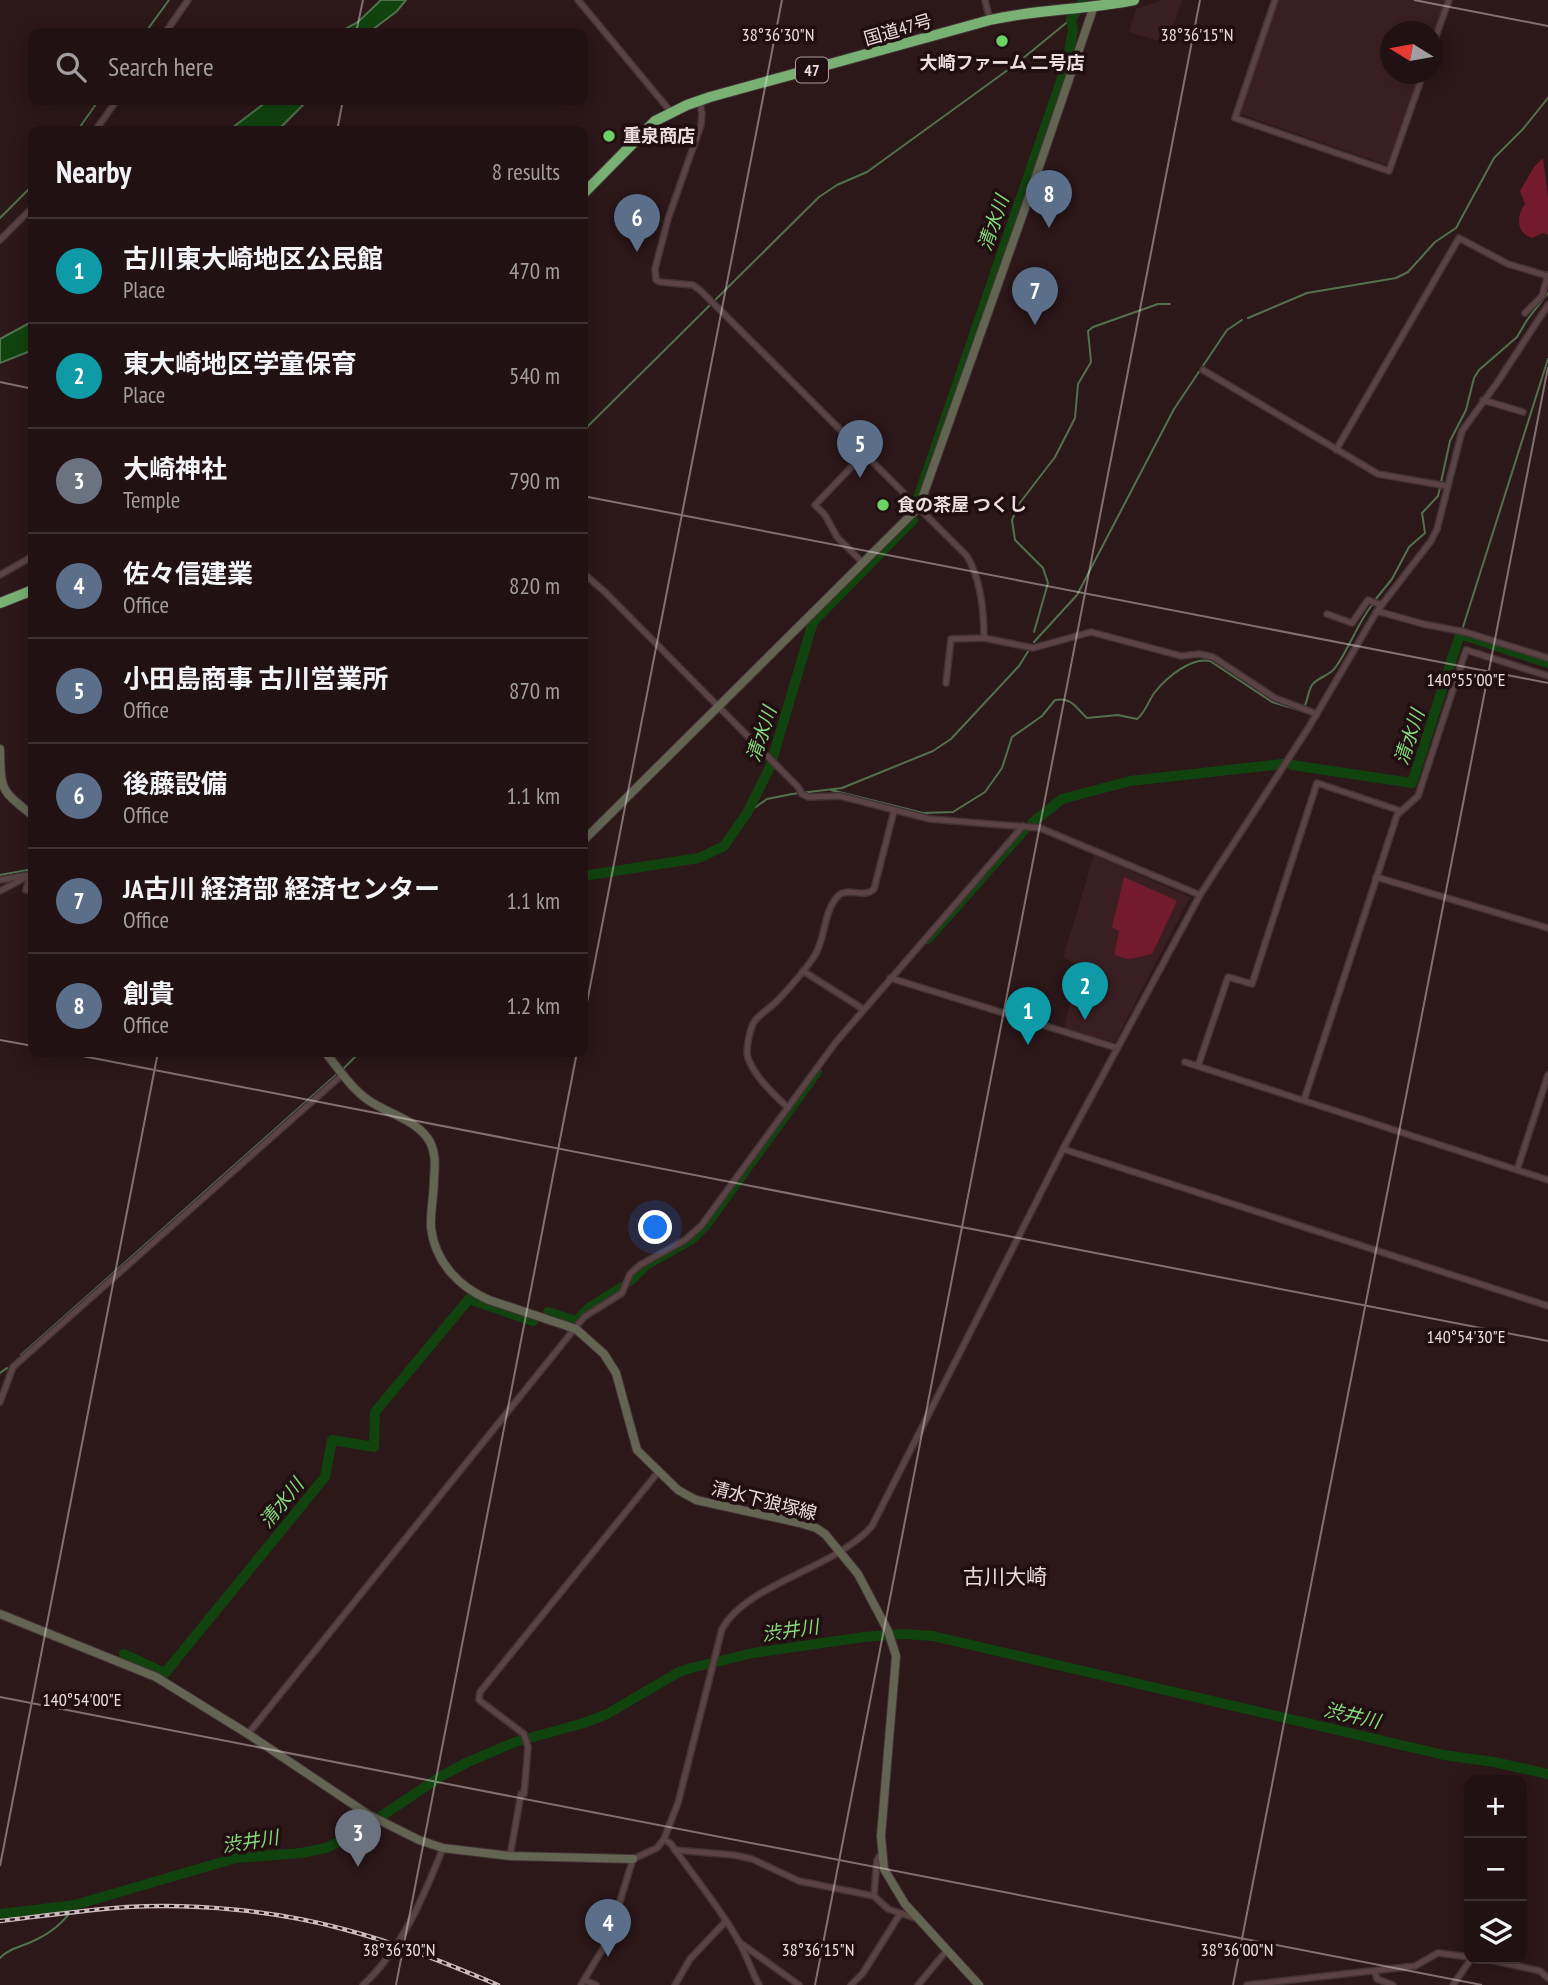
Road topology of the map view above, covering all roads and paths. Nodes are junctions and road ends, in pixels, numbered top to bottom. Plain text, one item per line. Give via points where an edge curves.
1 (188, 0) edge
2 (578, 0) edge
3 (985, 0) edge
4 (1134, 0) edge
5 (1275, 0) edge
6 (1449, 0) edge
7 (1094, 4) edge
8 (990, 20) junction
9 (1442, 21) edge
10 (168, 28) edge
11 (1419, 84) edge
12 (700, 100) junction
13 (113, 105) edge
14 (671, 112) junction
15 (99, 126) edge
16 (588, 189) edge
17 (28, 212) edge
18 (0, 240) edge
19 (1548, 276) edge
20 (1548, 305) edge
21 (1525, 313) dead end
22 (1203, 370) dead end
23 (1483, 400) junction
24 (1524, 412) dead end
25 (1336, 450) junction
26 (865, 453) junction
27 (1443, 486) junction
28 (919, 507) junction
29 (28, 559) edge
30 (863, 563) junction
31 (0, 575) edge
32 (588, 577) edge
33 (28, 592) edge
34 (0, 603) edge
35 (1377, 605) junction
36 (1327, 614) dead end
37 (984, 638) junction
38 (1548, 658) edge
39 (1548, 676) edge
40 (946, 683) dead end
41 (720, 707) junction
42 (1317, 714) junction
43 (0, 749) edge
44 (894, 811) junction
45 (1401, 811) junction
46 (28, 812) edge
47 (1023, 826) junction
48 (588, 837) edge
49 (28, 875) edge
50 (28, 876) edge
51 (1376, 877) junction
52 (0, 880) edge
53 (28, 885) edge
54 (26, 890) dead end
55 (0, 891) edge
56 (1199, 895) junction
57 (1548, 928) edge
58 (803, 971) junction
59 (890, 978) junction
60 (863, 1009) junction
61 (1117, 1048) junction
62 (329, 1057) edge
63 (1185, 1062) dead end
64 (1198, 1066) junction
65 (341, 1072) junction
66 (1548, 1075) edge
67 (1304, 1100) junction
68 (788, 1108) junction
69 (1063, 1149) junction
70 (1517, 1170) junction
71 (1548, 1180) edge
72 (1548, 1306) edge
73 (576, 1329) junction
74 (0, 1402) edge
75 (659, 1472) junction
76 (841, 1551) junction
77 (0, 1614) edge
78 (248, 1734) junction
79 (664, 1839) junction
80 (443, 1848) junction
81 (676, 1850) junction
82 (882, 1853) junction
83 (510, 1856) junction
84 (633, 1859) junction
85 (874, 1896) junction
86 (900, 1914) junction
87 (918, 1919) junction
88 (726, 1921) junction
89 (739, 1942) junction
90 (947, 1950) junction
91 (1464, 1957) edge
92 (1466, 1964) edge
93 (1508, 1964) edge
94 (1375, 1972) junction
95 (1548, 1978) edge
96 (583, 1983) edge
97 (363, 1985) edge
98 (596, 1985) edge
99 (675, 1985) edge
100 (759, 1985) edge
101 (799, 1985) edge
102 (851, 1985) edge
103 (918, 1985) edge
104 (979, 1985) edge
105 (1247, 1985) edge
106 (1393, 1985) edge
107 (1453, 1985) edge

1 - 10 street
2 - 14 street
3 - 8 street
4 - 7 highway, 国道47号 / 47
5 - 11 street via 1235,118 1389,171
6 - 9 street
7 - 8 highway, 国道47号 / 47
7 - 28 street
8 - 12 highway, 国道47号 / 47
12 - 14 highway, 国道47号 / 47
12 - 26 street via 701,125 668,219 656,280 693,285
13 - 15 street
14 - 16 highway, 国道47号 / 47 via 634,139
17 - 18 street
19 - 21 street via 1542,296
19 - 25 street via 1508,264 1459,238
20 - 23 street
22 - 25 street
23 - 24 street
23 - 27 street via 1462,431
25 - 27 street via 1378,474
26 - 28 street
26 - 30 street via 815,505
27 - 35 street via 1431,541
28 - 30 street
28 - 37 street via 973,567
29 - 31 street
30 - 41 street
32 - 41 street
33 - 34 highway
35 - 36 street via 1367,600 1352,624
35 - 38 street via 1423,624
35 - 42 street
37 - 40 street via 951,639
37 - 42 street via 1030,648 1091,632 1181,656 1206,654 1275,698
39 - 45 street via 1466,650 1418,796
41 - 44 street via 808,797 840,796
41 - 48 street
42 - 56 street
43 - 46 street via 3,789
44 - 47 street via 930,819
44 - 58 street via 874,889 838,897 818,950
45 - 51 street
45 - 64 street via 1317,783 1252,984 1228,977
47 - 56 street via 1040,828
47 - 59 street
49 - 52 street
50 - 55 street
51 - 57 street
51 - 67 street
53 - 54 street
56 - 61 street
58 - 60 street
58 - 68 street via 755,1021 747,1054 763,1083
59 - 60 street
59 - 61 street
60 - 68 street
61 - 69 street
62 - 65 street, 清水下狼塚線
63 - 64 street
64 - 67 street
65 - 73 street, 清水下狼塚線 via 369,1101 420,1130 431,1144 435,1161 431,1227 436,1250 449,1272 477,1295
65 - 74 street via 13,1367
66 - 70 street
67 - 70 street
68 - 73 street via 701,1226 630,1274 622,1293 589,1312
69 - 72 street
69 - 76 street via 878,1516 864,1535
70 - 71 street
73 - 75 street, 清水下狼塚線 via 612,1364 637,1450
73 - 78 street
75 - 76 street, 清水下狼塚線 via 696,1500 816,1528
75 - 83 street via 480,1692 479,1700 524,1734 528,1744 524,1794
76 - 79 street via 741,1606 722,1629 678,1803
76 - 82 street, 清水下狼塚線 via 889,1636 897,1667
77 - 78 street via 156,1676
78 - 80 street via 382,1824
79 - 81 street
79 - 84 street via 657,1848
80 - 83 street
80 - 97 street via 416,1911 385,1962
81 - 85 street via 734,1854 799,1881
81 - 88 street
82 - 85 street via 877,1860
82 - 87 street, 清水下狼塚線 via 889,1880
83 - 84 street
84 - 96 street via 608,1940
85 - 86 street
86 - 87 street
86 - 102 street
87 - 90 street, 清水下狼塚線
88 - 89 street
88 - 99 street via 690,1959
89 - 100 street
89 - 101 street
90 - 103 street
90 - 104 street, 清水下狼塚線
91 - 94 street via 1438,1953 1415,1966
92 - 107 street
93 - 95 street via 1540,1971
94 - 105 street
94 - 106 street via 1377,1979
96 - 98 street

